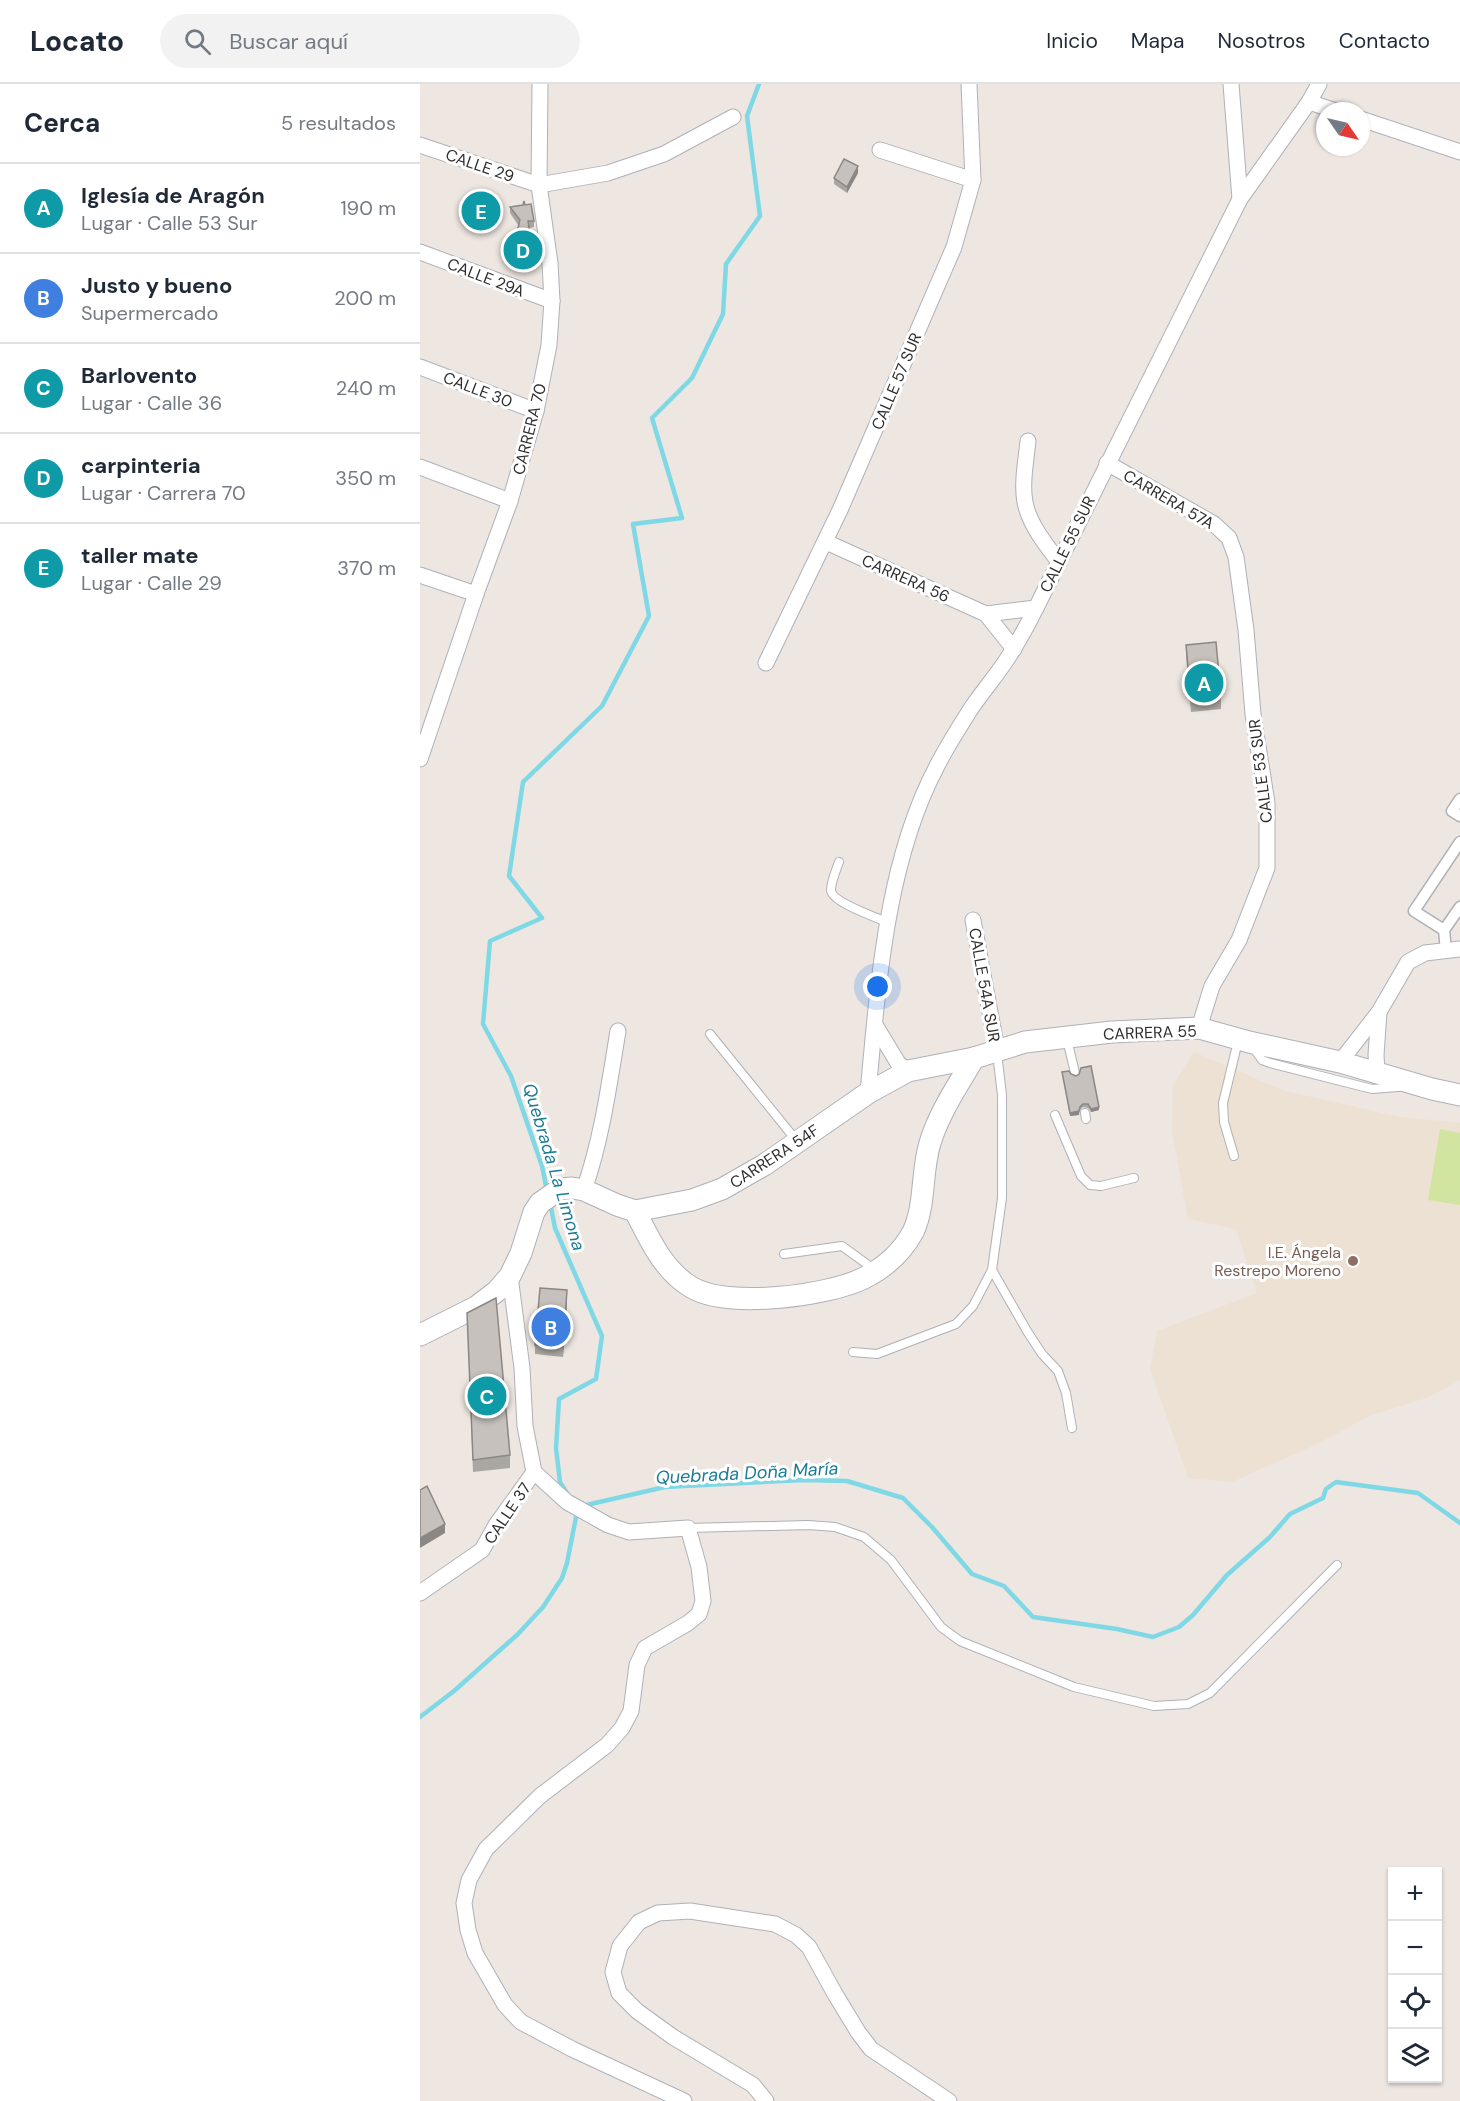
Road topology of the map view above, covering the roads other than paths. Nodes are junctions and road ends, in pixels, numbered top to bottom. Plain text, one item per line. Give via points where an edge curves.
1 (540, 84) edge
2 (969, 84) edge
3 (1231, 84) edge
4 (1319, 84) edge
5 (1309, 102) junction
6 (1316, 104) edge
7 (733, 117) dead end
8 (1370, 122) edge
9 (420, 145) edge
10 (880, 150) dead end
11 (1460, 152) edge
12 (973, 180) junction
13 (539, 185) junction
14 (1240, 199) junction
15 (420, 252) edge
16 (552, 302) junction
17 (420, 367) edge
18 (536, 411) junction
19 (1028, 441) dead end
20 (1107, 463) junction
21 (420, 467) edge
22 (510, 501) junction
23 (1229, 538) joint
24 (826, 542) junction
25 (1059, 562) junction
26 (420, 575) edge
27 (476, 594) junction
28 (1036, 608) junction
29 (986, 614) junction
30 (1014, 649) junction
31 (766, 663) dead end
32 (420, 759) edge
33 (1460, 799) edge
34 (1456, 814) edge
35 (1460, 842) edge
36 (838, 862) dead end
37 (1460, 907) edge
38 (973, 920) dead end
39 (889, 923) junction
40 (1444, 930) junction
41 (1453, 950) edge
42 (1379, 1011) junction
43 (875, 1025) junction
44 (1199, 1028) junction
45 (618, 1031) dead end
46 (710, 1034) dead end
47 (1066, 1037) junction
48 (1244, 1041) junction
49 (997, 1050) junction
50 (974, 1058) junction
51 (1340, 1062) junction
52 (908, 1071) junction
53 (1075, 1072) dead end
54 (1377, 1072) junction
55 (1414, 1084) junction
56 (868, 1093) junction
57 (1460, 1095) edge
58 (1055, 1115) dead end
59 (797, 1142) junction
60 (1233, 1156) dead end
61 (1134, 1178) dead end
62 (584, 1190) junction
63 (635, 1211) junction
64 (784, 1254) dead end
65 (881, 1268) junction
66 (992, 1270) junction
67 (510, 1276) junction
68 (420, 1335) edge
69 (853, 1352) dead end
70 (1072, 1428) dead end
71 (534, 1473) junction
72 (688, 1528) junction
73 (1337, 1565) dead end
74 (420, 1593) edge
75 (684, 2101) edge
76 (766, 2101) edge
77 (948, 2101) edge

1 - 13 street, CARRERA 70
2 - 12 street, CALLE 57 SUR
3 - 14 street
4 - 5 street, CALLE 55 SUR
5 - 6 street
5 - 14 street, CALLE 55 SUR
7 - 13 street via 664,154 608,173
8 - 11 street
9 - 13 street, CALLE 29
10 - 12 street
12 - 24 street, CALLE 57 SUR via 954,247
13 - 16 street, CARRERA 70
14 - 20 street, CALLE 55 SUR
15 - 16 street, CALLE 29A
16 - 18 street, CARRERA 70 via 549,345
17 - 18 street, CALLE 30
18 - 22 street, CARRERA 70
19 - 25 street via 1026,509
20 - 23 street, CARRERA 57A via 1214,524
20 - 25 street, CALLE 55 SUR
21 - 22 street
22 - 27 street, CARRERA 70
23 - 44 street, CALLE 53 SUR via 1236,557 1267,803 1267,868 1239,940 1212,986
24 - 29 street, CARRERA 56
24 - 31 street, CALLE 57 SUR
25 - 28 street, CALLE 55 SUR
26 - 27 street
27 - 32 street, CARRERA 70
28 - 29 street
28 - 30 street, CALLE 55 SUR
29 - 30 street, CARRERA 56
30 - 39 street, CALLE 55 SUR via 936,766 908,836
33 - 34 street
35 - 40 street via 1414,911
36 - 39 lane via 832,896
37 - 40 street
38 - 49 street, CALLE 54A SUR
39 - 43 street, CALLE 55 SUR
40 - 41 street
41 - 42 street via 1425,953 1408,962
42 - 51 street
42 - 54 street
43 - 52 street via 898,1063
43 - 56 street, CALLE 55 SUR
44 - 47 main road, CARRERA 55
44 - 48 main road, CARRERA 55
45 - 62 street via 604,1119
46 - 59 lane
47 - 49 main road, CARRERA 55
47 - 53 lane
48 - 51 main road, CARRERA 55
48 - 55 lane via 1262,1060 1372,1089
48 - 60 lane via 1223,1103
49 - 50 main road, CARRERA 55
49 - 66 lane via 1002,1095 1002,1198
50 - 52 main road, CARRERA 55
50 - 65 main road, CALLE 54A SUR via 930,1142 921,1211 912,1232 900,1251
51 - 54 main road, CARRERA 55
52 - 56 main road, CARRERA 54F
54 - 55 main road, CARRERA 55
55 - 57 main road, CARRERA 55
56 - 59 main road, CARRERA 54F
58 - 61 lane via 1081,1176 1090,1185
59 - 63 main road, CARRERA 54F via 722,1189 692,1200
62 - 63 main road
62 - 67 main road via 560,1189 540,1203
63 - 65 main road via 668,1268 692,1288 724,1298 768,1298 843,1287
64 - 65 lane via 842,1246
66 - 69 lane via 973,1306 956,1324 877,1353
66 - 70 lane via 1027,1332 1058,1371
67 - 68 main road via 476,1307
67 - 71 street via 525,1426
71 - 72 street via 567,1502 608,1525 629,1532
71 - 74 street, CALLE 37 via 482,1550
72 - 73 lane via 807,1525 835,1527 864,1537 891,1560 941,1627 960,1641 1074,1687 1154,1706 1188,1704 1210,1693
72 - 75 street via 699,1567 703,1601 699,1614 645,1648 637,1665 632,1711 622,1728 486,1849 469,1881 464,1903 475,1953 505,2005 521,2022
76 - 77 street via 753,2085 673,2037 620,1993 614,1972 620,1946 639,1922 658,1913 690,1911 775,1924 796,1935 809,1947 871,2049

